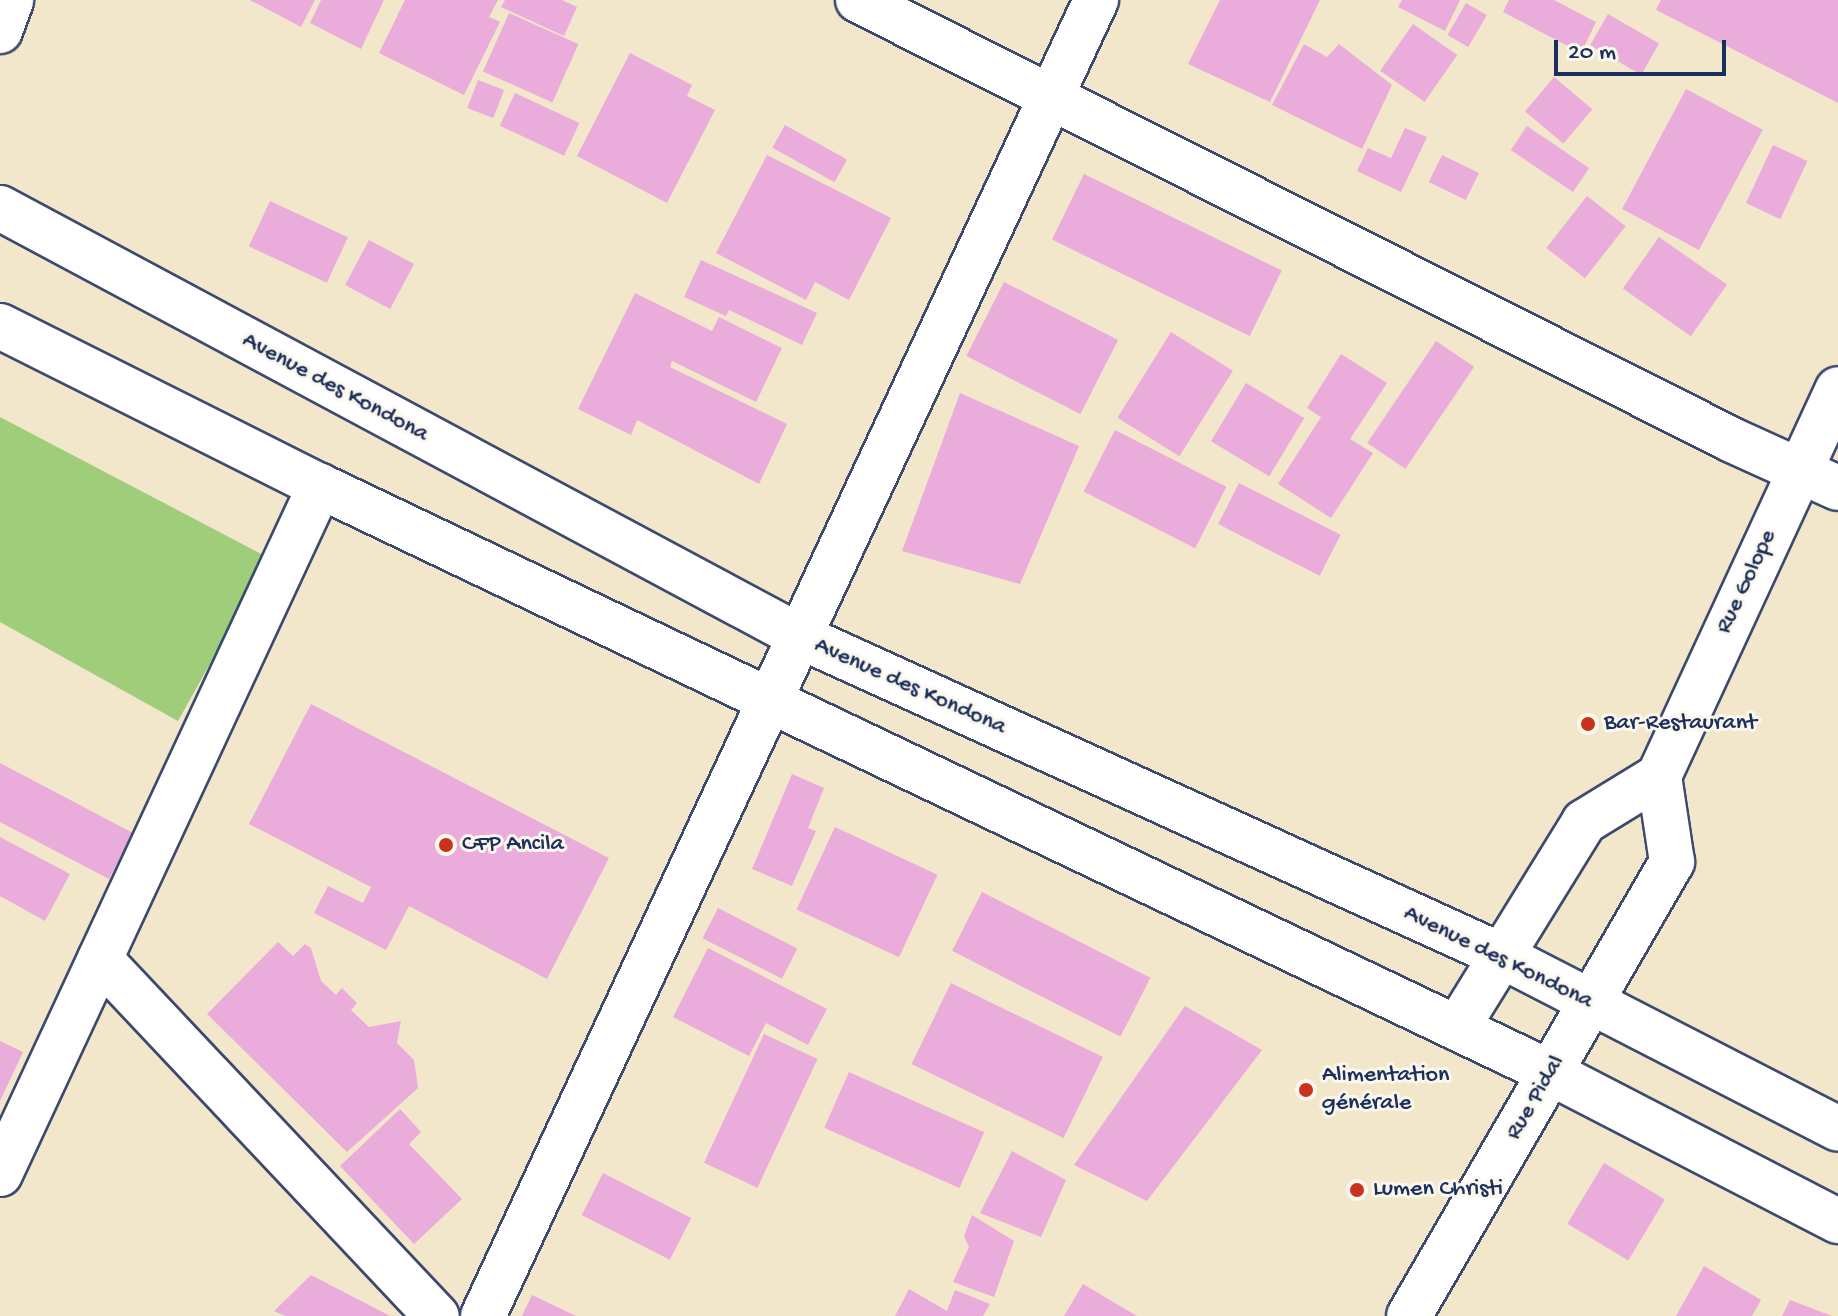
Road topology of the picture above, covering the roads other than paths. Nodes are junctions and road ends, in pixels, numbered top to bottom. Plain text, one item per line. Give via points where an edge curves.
1 (11, 0) edge
2 (858, 0) edge
3 (1096, 0) edge
4 (0, 31) edge
5 (1047, 97) junction
6 (0, 208) edge
7 (0, 326) edge
8 (1838, 389) edge
9 (1799, 469) junction
10 (320, 486) junction
11 (1838, 488) edge
12 (797, 635) junction
13 (767, 700) junction
14 (1659, 776) junction
15 (1498, 954) junction
16 (100, 959) junction
17 (1592, 1005) junction
18 (1457, 1028) junction
19 (1551, 1073) junction
20 (1838, 1129) edge
21 (0, 1174) edge
22 (1838, 1221) edge
23 (437, 1316) edge
24 (483, 1316) edge
25 (1409, 1316) edge

1 - 4 street
2 - 5 street
3 - 5 street
5 - 9 street
5 - 12 street
6 - 12 street, Avenue des Kondona
7 - 10 street
8 - 9 street, Rue Golope
9 - 11 street
9 - 14 street, Rue Golope
10 - 13 street
10 - 16 street
12 - 13 street
12 - 15 street, Avenue des Kondona
13 - 18 street
13 - 24 street
14 - 15 street via 1584,822
14 - 17 street via 1672,862
15 - 17 street, Avenue des Kondona
15 - 18 street
16 - 21 street
16 - 23 street
17 - 19 street, Rue Pidal
17 - 20 street, Avenue des Kondona
18 - 19 street
19 - 22 street
19 - 25 street, Rue Pidal

